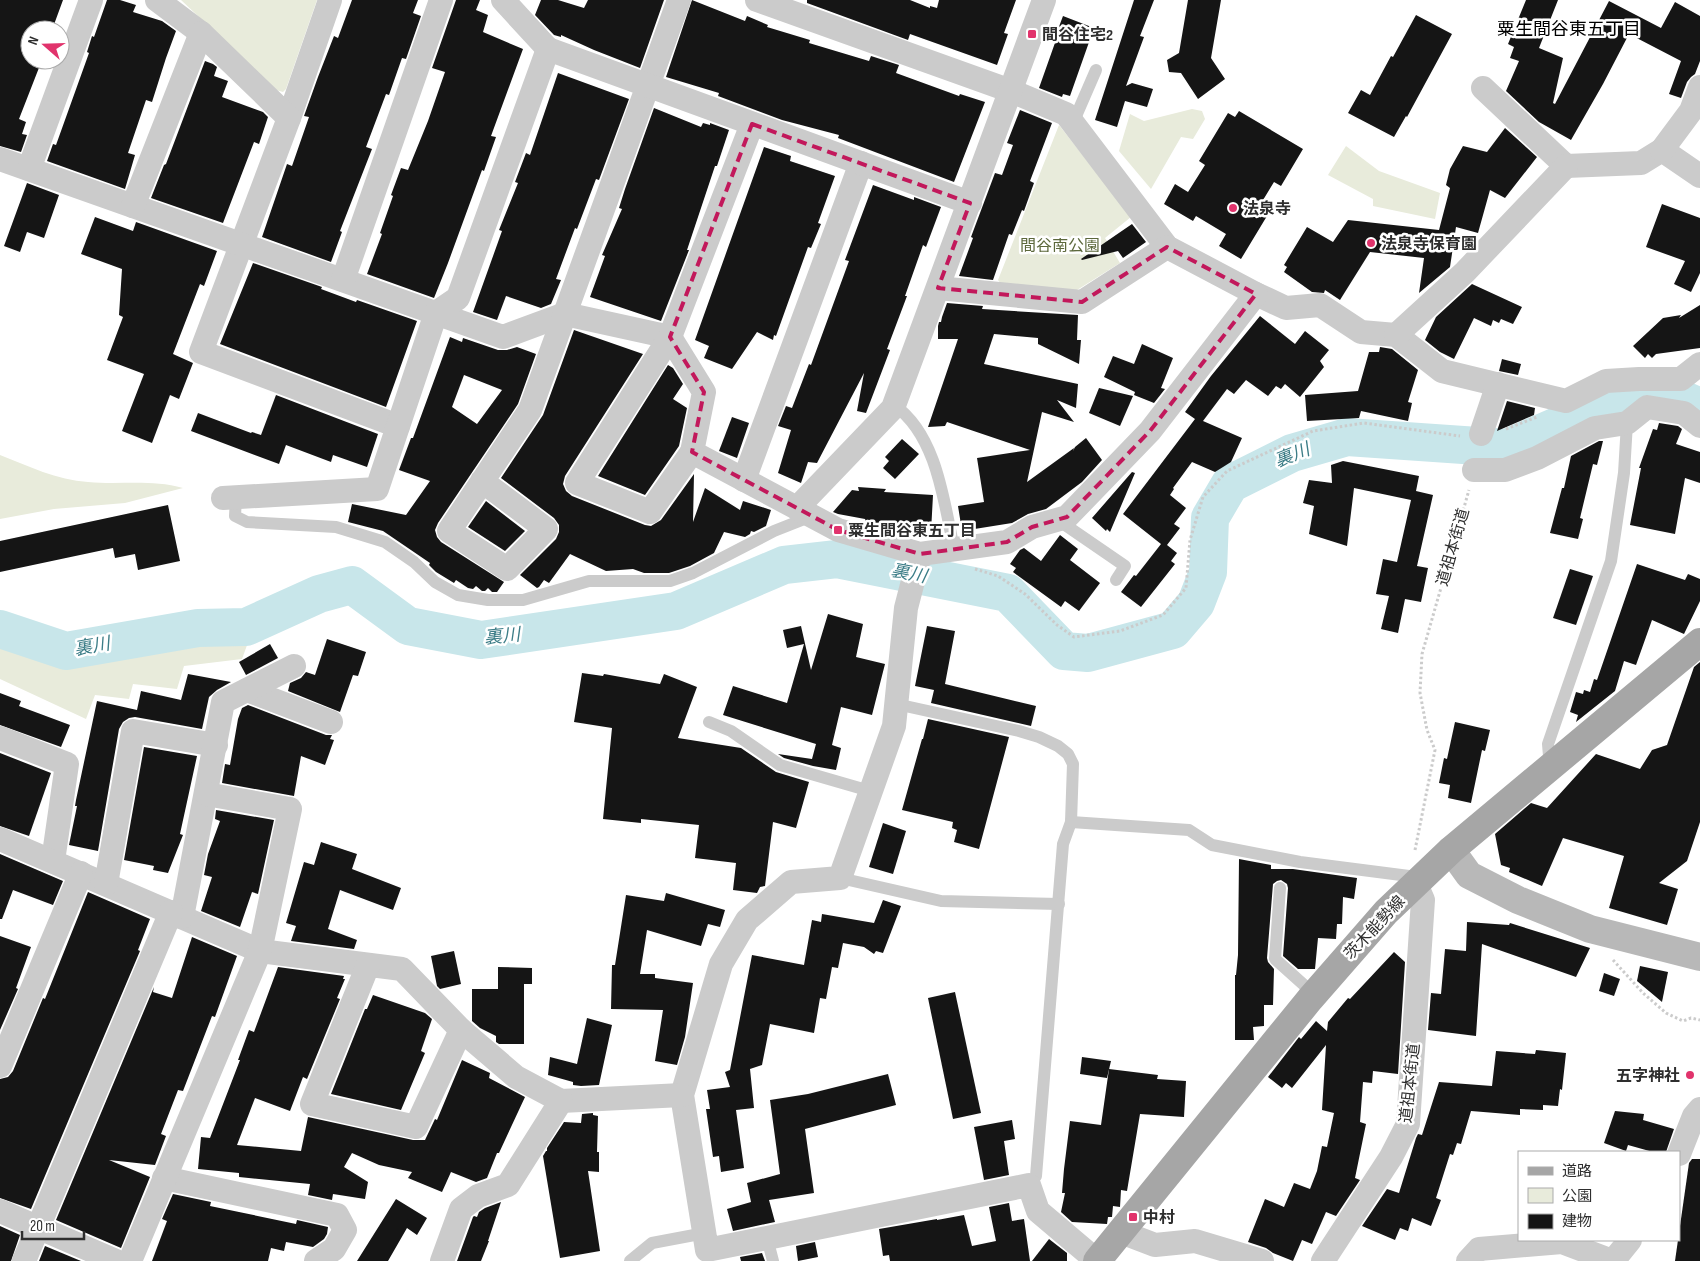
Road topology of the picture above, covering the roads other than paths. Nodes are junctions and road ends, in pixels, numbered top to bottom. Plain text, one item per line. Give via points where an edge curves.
1 (91, 0) edge
2 (157, 0) edge
3 (330, 0) edge
4 (441, 0) edge
5 (503, 0) edge
6 (679, 0) edge
7 (757, 0) edge
8 (1044, 0) edge
9 (201, 33) junction
10 (548, 50) junction
11 (1096, 70) dead end
12 (648, 86) junction
13 (1700, 87) edge
14 (1483, 88) dead end
15 (1011, 91) junction
16 (289, 118) junction
17 (1072, 122) junction
18 (752, 124) junction
19 (1662, 150) junction
20 (0, 158) edge
21 (861, 163) junction
22 (1566, 166) junction
23 (28, 169) junction
24 (1700, 176) edge
25 (970, 203) junction
26 (133, 206) junction
27 (241, 244) junction
28 (1167, 247) junction
29 (343, 280) junction
30 (938, 288) junction
31 (1256, 294) junction
32 (436, 313) junction
33 (565, 314) junction
34 (1396, 335) junction
35 (670, 337) junction
36 (1700, 364) edge
37 (1639, 379) junction
38 (1498, 384) junction
39 (894, 405) junction
40 (1648, 407) junction
41 (1627, 424) junction
42 (398, 426) junction
43 (1700, 426) edge
44 (1482, 434) road end
45 (692, 452) junction
46 (1474, 470) road end
47 (744, 480) junction
48 (482, 482) dead end
49 (229, 498) joint
50 (805, 512) junction
51 (1058, 520) junction
52 (954, 550) junction
53 (920, 554) junction
54 (1116, 580) dead end
55 (1700, 642) edge
56 (294, 666) dead end
57 (247, 690) junction
58 (896, 704) junction
59 (331, 722) dead end
60 (709, 722) dead end
61 (0, 738) edge
62 (216, 744) junction
63 (1550, 768) junction
64 (870, 791) junction
65 (206, 794) junction
66 (1071, 822) junction
67 (0, 838) edge
68 (1451, 850) junction
69 (54, 862) junction
70 (81, 874) junction
71 (840, 878) junction
72 (1412, 880) junction
73 (106, 884) junction
74 (1280, 888) dead end
75 (1059, 904) junction
76 (177, 915) junction
77 (260, 950) junction
78 (1700, 957) edge
79 (368, 965) junction
80 (1314, 994) junction
81 (461, 1030) junction
82 (0, 1066) edge
83 (682, 1095) junction
84 (561, 1101) junction
85 (1700, 1109) edge
86 (1680, 1151) edge
87 (164, 1178) junction
88 (1029, 1185) junction
89 (0, 1211) edge
90 (38, 1227) junction
91 (1120, 1232) junction
92 (766, 1238) junction
93 (1629, 1241) edge
94 (714, 1248) edge
95 (24, 1261) edge
96 (116, 1261) edge
97 (130, 1261) edge
98 (316, 1261) edge
99 (442, 1261) edge
100 (630, 1261) edge
101 (772, 1261) edge
102 (1097, 1261) edge
103 (1262, 1261) edge
104 (1323, 1261) edge
105 (1468, 1261) edge
106 (1612, 1261) edge

1 - 23 street
2 - 9 street
3 - 16 street
4 - 29 street
5 - 10 street
6 - 12 street
7 - 15 street
8 - 15 street
9 - 16 street
9 - 26 street
10 - 12 street
10 - 32 street via 458,298
11 - 17 lane
12 - 18 street
12 - 33 street
13 - 19 street via 1691,111
14 - 22 street
15 - 17 street via 1066,114
15 - 25 street
16 - 27 street
17 - 28 street
18 - 21 street
18 - 35 street
19 - 22 street via 1641,163
19 - 24 street
20 - 23 street
21 - 25 street
21 - 47 street
22 - 34 street via 1466,272
23 - 26 street
25 - 30 street
26 - 27 street
27 - 29 street
27 - 42 street via 201,352
28 - 30 street via 1082,302
28 - 31 street
29 - 32 street
30 - 39 street
31 - 34 street via 1286,308 1320,305 1361,332
31 - 51 street via 1150,431 1067,517
32 - 33 street via 503,337
32 - 42 street
33 - 35 street
33 - 48 street via 530,410
34 - 38 street via 1442,371
35 - 45 street via 704,392
35 - 45 street via 577,482 650,512
36 - 37 street via 1681,380
37 - 38 street via 1606,381 1566,400
37 - 40 street
38 - 44 street
39 - 50 street
39 - 52 lane via 904,412 927,445 941,485
40 - 41 street
40 - 43 street via 1684,413
41 - 46 street via 1595,428 1537,458 1505,470
41 - 63 lane via 1624,473 1611,561 1548,744
42 - 49 street via 377,489
45 - 47 street
47 - 50 street
49 - 50 lane via 235,516 247,522 336,527 385,542 435,582 458,595 488,600 523,600 589,581 670,581 694,574
50 - 53 street via 838,530
51 - 52 street via 1032,527 1008,542
51 - 54 lane via 1125,566
52 - 53 street
53 - 58 street via 906,608
55 - 63 main road, 茨木能勢線
56 - 57 street
57 - 59 street
57 - 62 street via 223,702
58 - 64 street via 894,726
58 - 66 lane via 1019,731 1058,746 1068,754 1073,764
60 - 64 lane via 732,730 780,765
61 - 69 street via 67,764
62 - 65 street
62 - 73 street via 133,731
63 - 68 main road, 茨木能勢線
64 - 71 street
65 - 76 street
65 - 77 street via 290,809
66 - 72 lane via 1189,830 1212,845
66 - 75 lane via 1064,844
67 - 69 street
68 - 72 main road, 茨木能勢線
68 - 78 street via 1469,875 1518,900 1590,929
69 - 70 street
70 - 73 street
70 - 82 street
71 - 75 lane via 941,900
71 - 83 street via 791,882 747,920 721,964
72 - 80 main road, 茨木能勢線
72 - 104 street, 道祖本街道 via 1423,900 1408,1124
73 - 76 street
74 - 80 lane via 1275,959
75 - 88 lane via 1036,1176
76 - 77 street
76 - 90 street
77 - 79 street
77 - 87 street
79 - 81 street via 402,968
79 - 81 street via 312,1104 416,1127
80 - 91 main road, 茨木能勢線
81 - 84 street via 516,1077
83 - 84 street
83 - 94 street
84 - 99 street via 508,1185 478,1196 461,1209
85 - 86 street
87 - 97 street
87 - 98 street via 337,1215 345,1230 334,1250
88 - 92 street
88 - 102 street via 1038,1211
89 - 90 street
90 - 95 street
90 - 96 street
91 - 102 main road, 茨木能勢線
91 - 103 street via 1155,1245 1195,1241
92 - 94 street
92 - 101 lane
93 - 106 street
94 - 100 lane via 652,1243
105 - 106 street via 1479,1249 1562,1242

